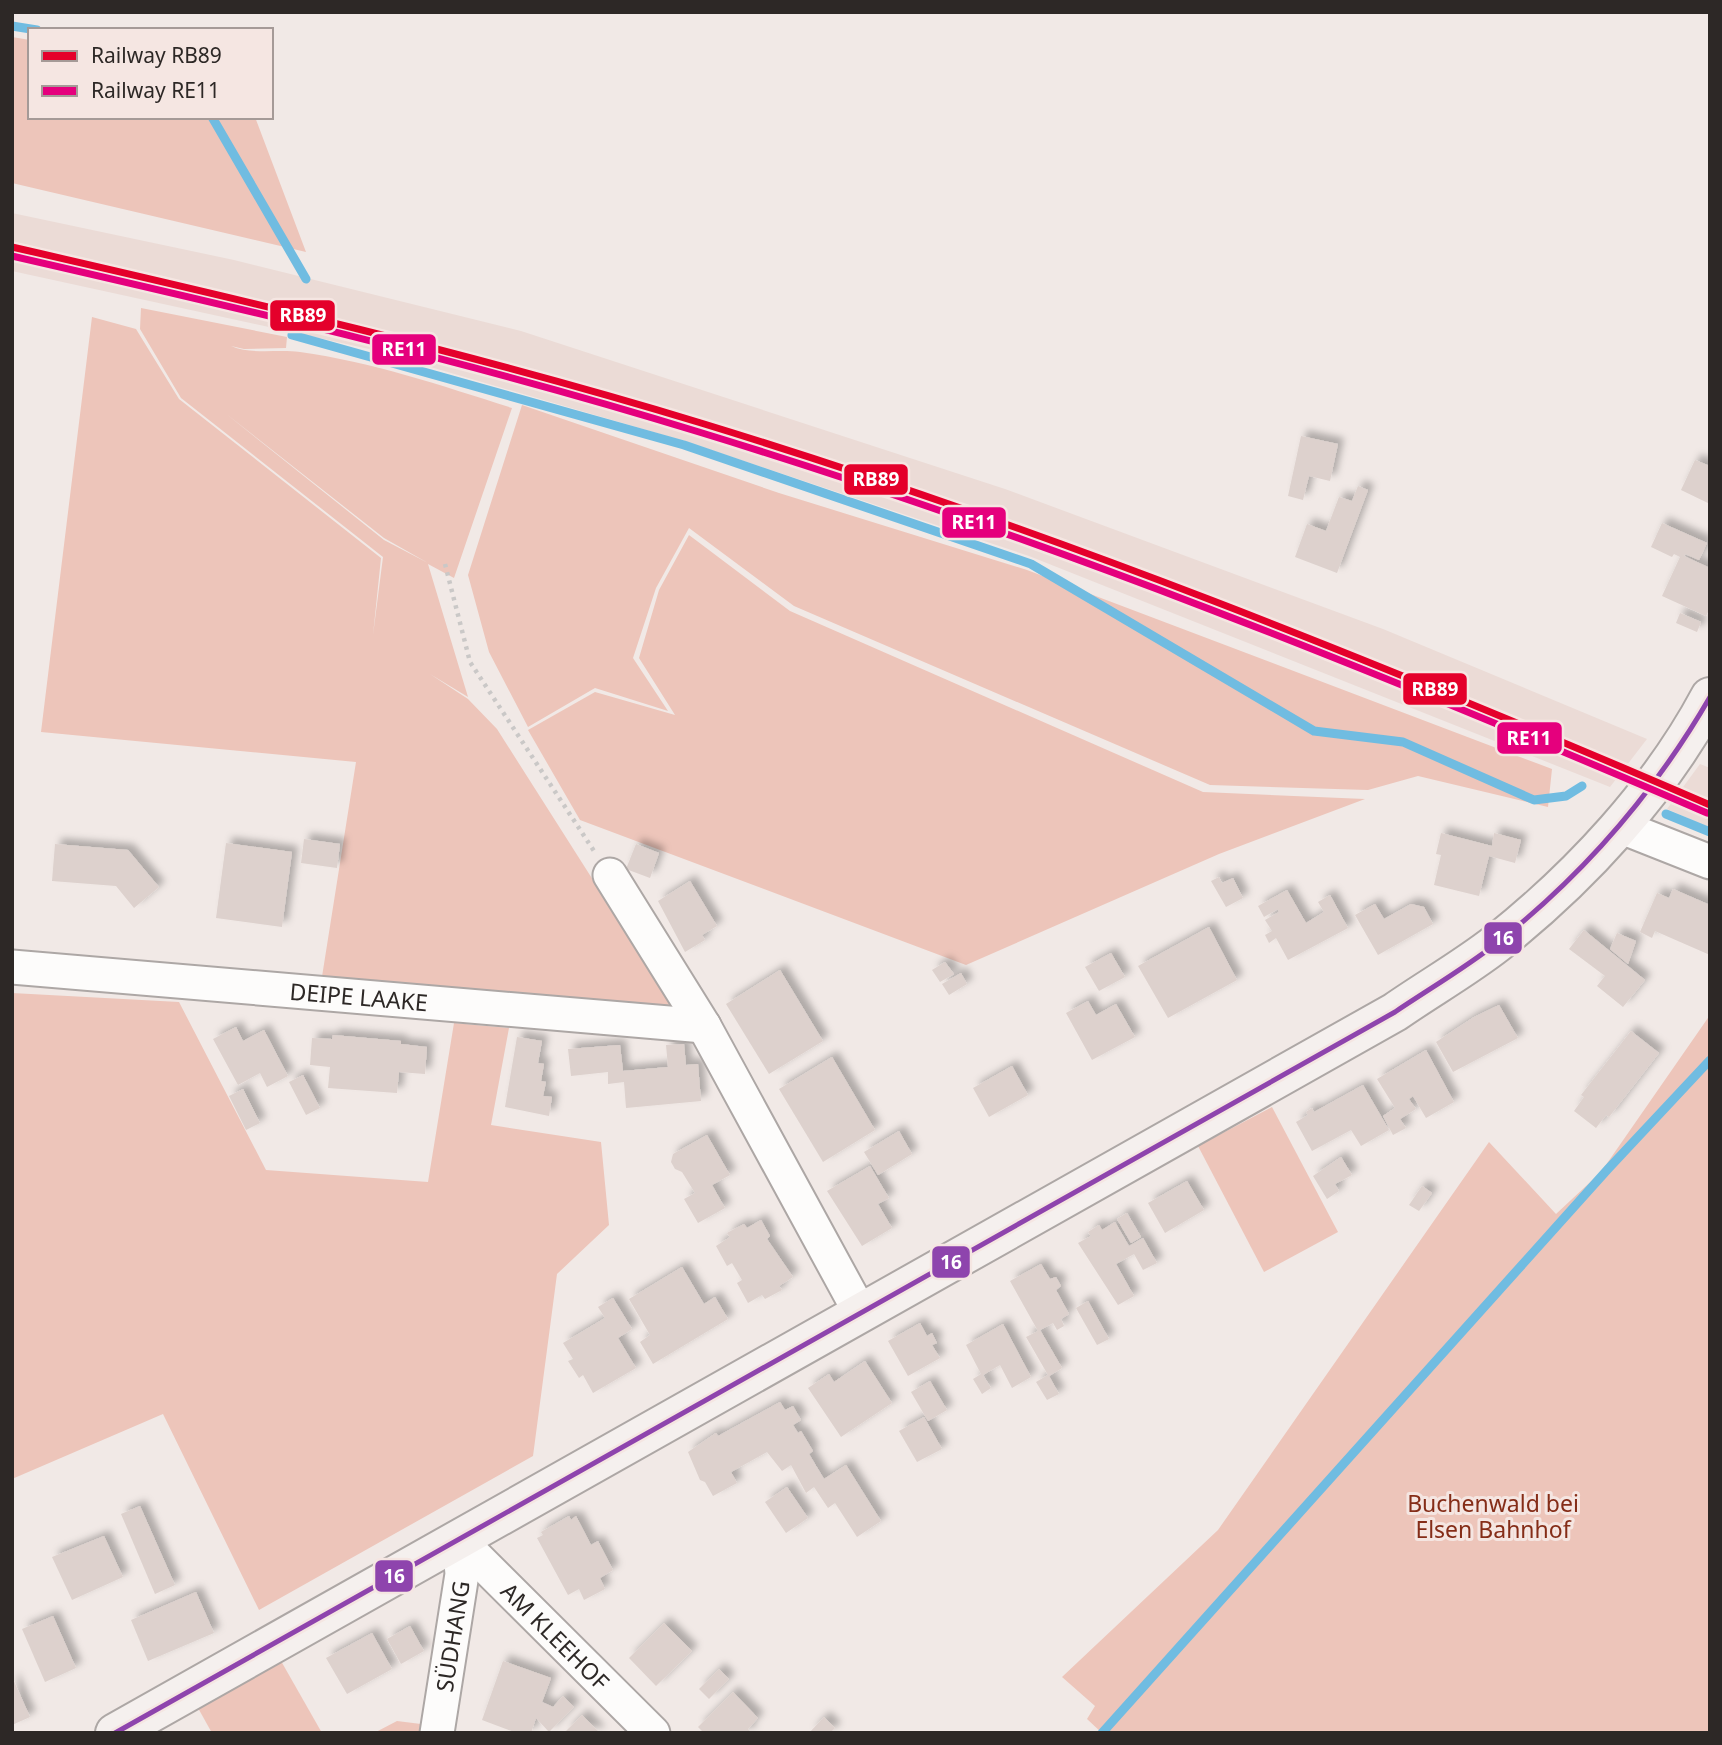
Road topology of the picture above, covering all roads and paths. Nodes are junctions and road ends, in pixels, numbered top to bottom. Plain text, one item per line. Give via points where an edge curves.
1 (445, 564) dead end
2 (1710, 697) edge
3 (1619, 826) junction
4 (1710, 862) edge
5 (610, 875) joint
6 (12, 967) edge
7 (704, 1026) junction
8 (861, 1314) junction
9 (459, 1540) junction
10 (115, 1733) edge
11 (438, 1733) edge
12 (653, 1733) edge

1 - 5 path via 470,662
2 - 3 street via 1683,743
3 - 4 street
3 - 8 street via 1559,889 1496,944 1395,1012
5 - 7 street
6 - 7 street, DEIPE LAAKE
7 - 8 street
8 - 9 street
9 - 10 street
9 - 11 street, SÜDHANG via 462,1574
9 - 12 street, AM KLEEHOF

